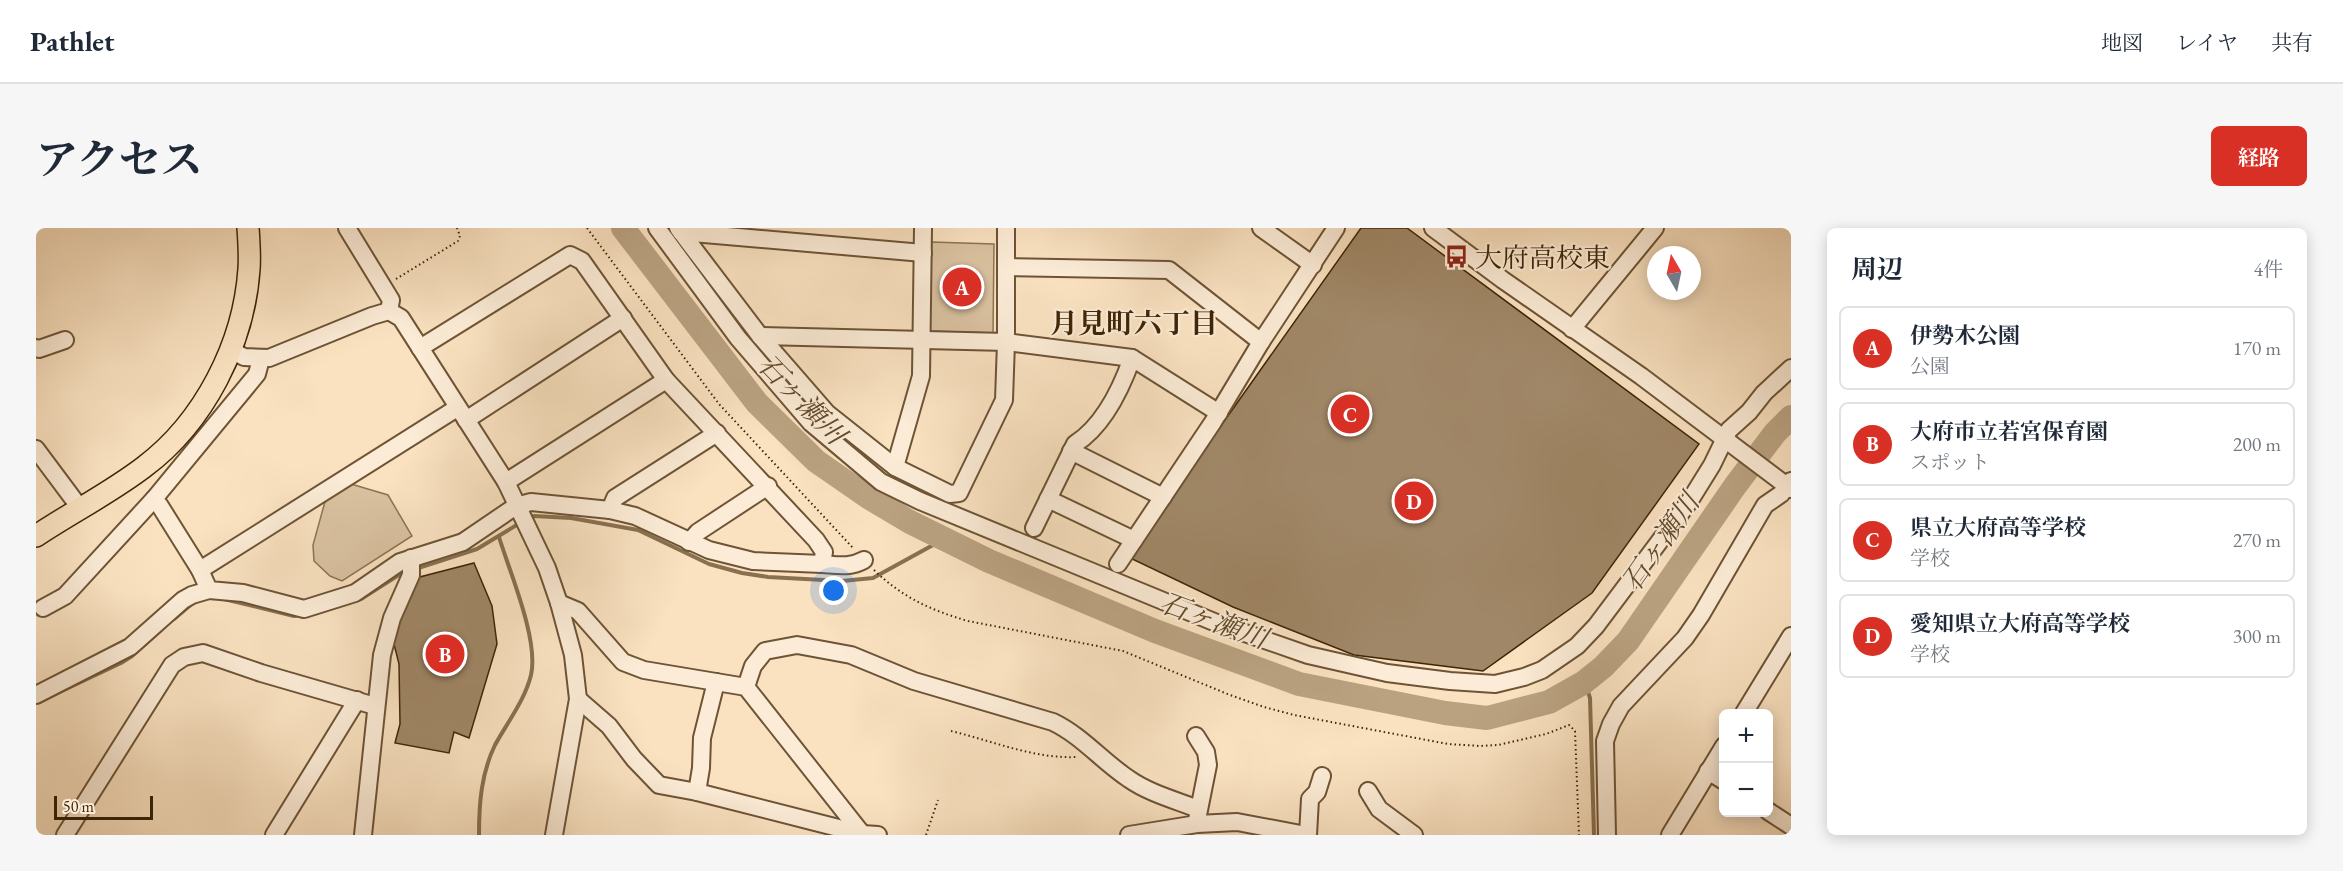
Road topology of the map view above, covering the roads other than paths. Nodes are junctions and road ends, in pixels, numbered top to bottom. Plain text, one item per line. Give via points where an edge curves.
1 (248, 228) edge
2 (346, 228) edge
3 (657, 228) edge
4 (923, 228) edge
5 (1006, 228) edge
6 (1262, 228) edge
7 (1336, 228) edge
8 (1433, 228) edge
9 (1655, 228) edge
10 (679, 230) edge
11 (923, 253) junction
12 (1313, 265) junction
13 (1006, 267) junction
14 (389, 312) junction
15 (623, 318) junction
16 (1572, 330) junction
17 (760, 336) junction
18 (923, 339) junction
19 (65, 340) dead end
20 (1006, 342) junction
21 (1261, 342) junction
22 (36, 348) edge
23 (420, 348) junction
24 (231, 350) junction
25 (1132, 358) junction
26 (261, 359) junction
27 (1791, 368) edge
28 (666, 380) junction
29 (1219, 413) junction
30 (461, 414) junction
31 (717, 433) junction
32 (1727, 442) junction
33 (36, 449) edge
34 (1071, 452) junction
35 (895, 467) junction
36 (506, 482) junction
37 (1790, 485) edge
38 (768, 486) junction
39 (1163, 497) junction
40 (153, 499) junction
41 (1048, 499) junction
42 (80, 508) junction
43 (610, 510) junction
44 (521, 515) junction
45 (1034, 528) dead end
46 (36, 536) edge
47 (1134, 540) junction
48 (688, 542) junction
49 (411, 558) junction
50 (864, 560) road end
51 (822, 564) junction
52 (1118, 564) dead end
53 (200, 570) junction
54 (209, 590) junction
55 (559, 603) junction
56 (44, 608) dead end
57 (1791, 636) edge
58 (716, 682) junction
59 (746, 687) junction
60 (36, 695) edge
61 (578, 699) junction
62 (357, 700) junction
63 (375, 706) junction
64 (1746, 709) edge
65 (1196, 736) dead end
66 (1719, 754) edge
67 (1708, 771) junction
68 (1322, 776) dead end
69 (1719, 778) edge
70 (1368, 791) dead end
71 (697, 792) junction
72 (1773, 814) edge
73 (1198, 817) junction
74 (1238, 822) junction
75 (1791, 826) edge
76 (65, 835) edge
77 (274, 835) edge
78 (363, 835) edge
79 (554, 835) edge
80 (868, 835) edge
81 (1129, 835) edge
82 (1212, 835) edge
83 (1307, 835) edge
84 (1414, 835) edge
85 (1607, 835) edge
86 (1670, 835) edge

1 - 24 main road via 247,287
2 - 14 street via 391,300
3 - 32 street via 738,338 811,423 881,482 1219,624 1308,655 1387,673 1495,684 1524,677 1560,660 1596,626 1689,502
4 - 11 street
5 - 13 street
6 - 12 street
7 - 12 street
8 - 16 street
9 - 16 street
10 - 11 street
10 - 17 street
11 - 18 street
12 - 21 street
13 - 20 street
13 - 21 street via 1169,270
14 - 23 street via 401,318
14 - 26 street
15 - 23 street via 582,261 570,255
15 - 28 street
15 - 30 street
16 - 32 street via 1641,376
17 - 18 street
17 - 35 street via 827,412
18 - 20 street
18 - 35 street via 921,376
19 - 22 street
20 - 25 street
20 - 35 street via 1004,400 959,493 950,494
21 - 29 street
23 - 30 street
24 - 26 street
24 - 42 main road via 184,428 147,465
25 - 29 street
25 - 34 street via 1113,399
26 - 40 street via 257,374
27 - 32 street via 1729,430
28 - 31 street
28 - 36 street
29 - 39 street
30 - 36 street
30 - 53 street
31 - 38 street
31 - 43 street via 615,498
32 - 37 street
33 - 42 street
34 - 39 street
34 - 41 street
36 - 44 street
37 - 85 street via 1765,505 1685,638 1621,706 1611,724 1605,741
38 - 48 street
38 - 51 street via 816,540 824,552
39 - 47 street
40 - 53 street
40 - 56 street via 65,596
41 - 45 street
41 - 47 street
42 - 46 main road
43 - 44 street via 531,502
43 - 48 street via 654,524
44 - 49 street via 463,542
44 - 55 street
47 - 52 street
48 - 51 street via 753,561
49 - 54 street via 355,593 304,609 243,593
49 - 63 street via 411,575 388,631
50 - 51 street via 845,566
53 - 54 street
54 - 60 street via 183,600 130,647
55 - 58 street via 578,611 623,662 644,670
55 - 61 street via 573,655
57 - 64 street
58 - 59 street
58 - 71 street via 702,738
59 - 73 street via 753,666 765,651 797,645 850,655 914,681 1053,722 1068,729 1131,780
59 - 80 street
61 - 71 street via 609,726 659,784
61 - 79 street
62 - 63 street
62 - 76 street via 203,653 184,657 172,665
62 - 77 street
63 - 78 street
65 - 73 street via 1206,752 1208,765
66 - 67 street
67 - 69 street
67 - 86 street
68 - 83 street via 1310,799
70 - 84 street via 1379,809
71 - 80 street
72 - 75 street
73 - 74 street
73 - 81 street
74 - 82 street
74 - 83 street

